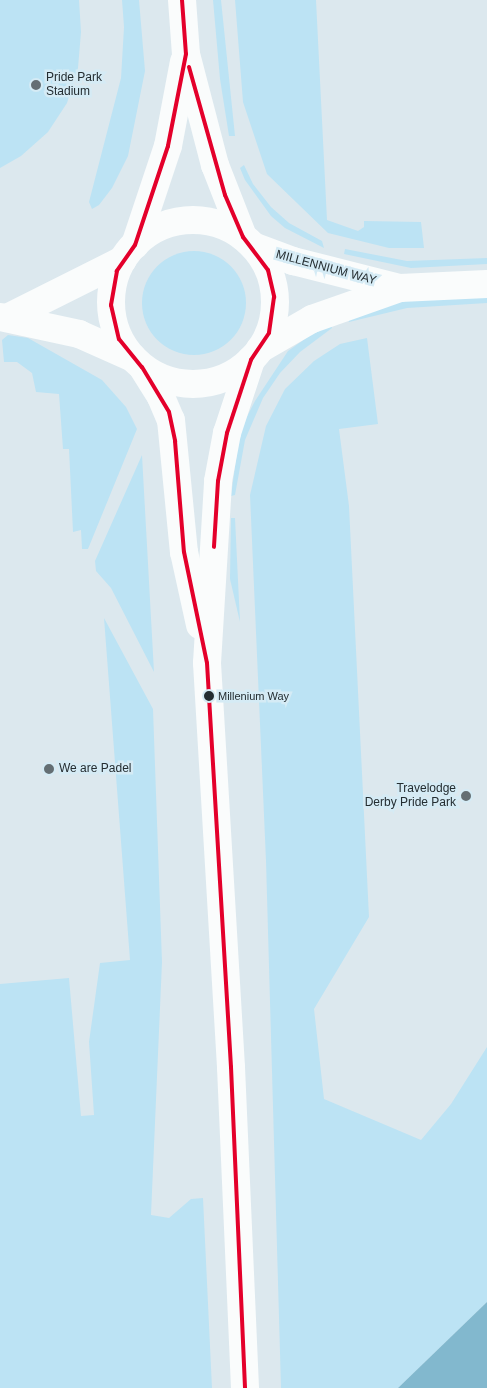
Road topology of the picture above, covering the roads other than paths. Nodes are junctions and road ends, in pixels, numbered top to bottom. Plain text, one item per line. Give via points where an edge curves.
1 (182, 0) edge
2 (186, 54) junction
3 (248, 242) junction
4 (129, 253) junction
5 (487, 284) edge
6 (400, 288) junction
7 (4, 317) edge
8 (255, 355) junction
9 (137, 362) junction
10 (207, 663) junction
11 (245, 1388) edge

1 - 2 street
2 - 3 street via 215,164
2 - 4 street via 168,146
3 - 4 street via 218,224 192,220 157,229
3 - 6 street, MILLENNIUM WAY via 293,261
3 - 8 street via 268,270 274,297 272,324
4 - 7 street
4 - 9 street via 113,282 111,305 119,339
5 - 6 street, MILLENNIUM WAY
6 - 8 street, MILLENNIUM WAY via 312,319
7 - 9 street via 79,334
8 - 9 street via 232,375 197,384 162,379
8 - 10 street via 227,433 218,481
9 - 10 street via 162,397 171,420 184,552
10 - 11 street via 231,1067

